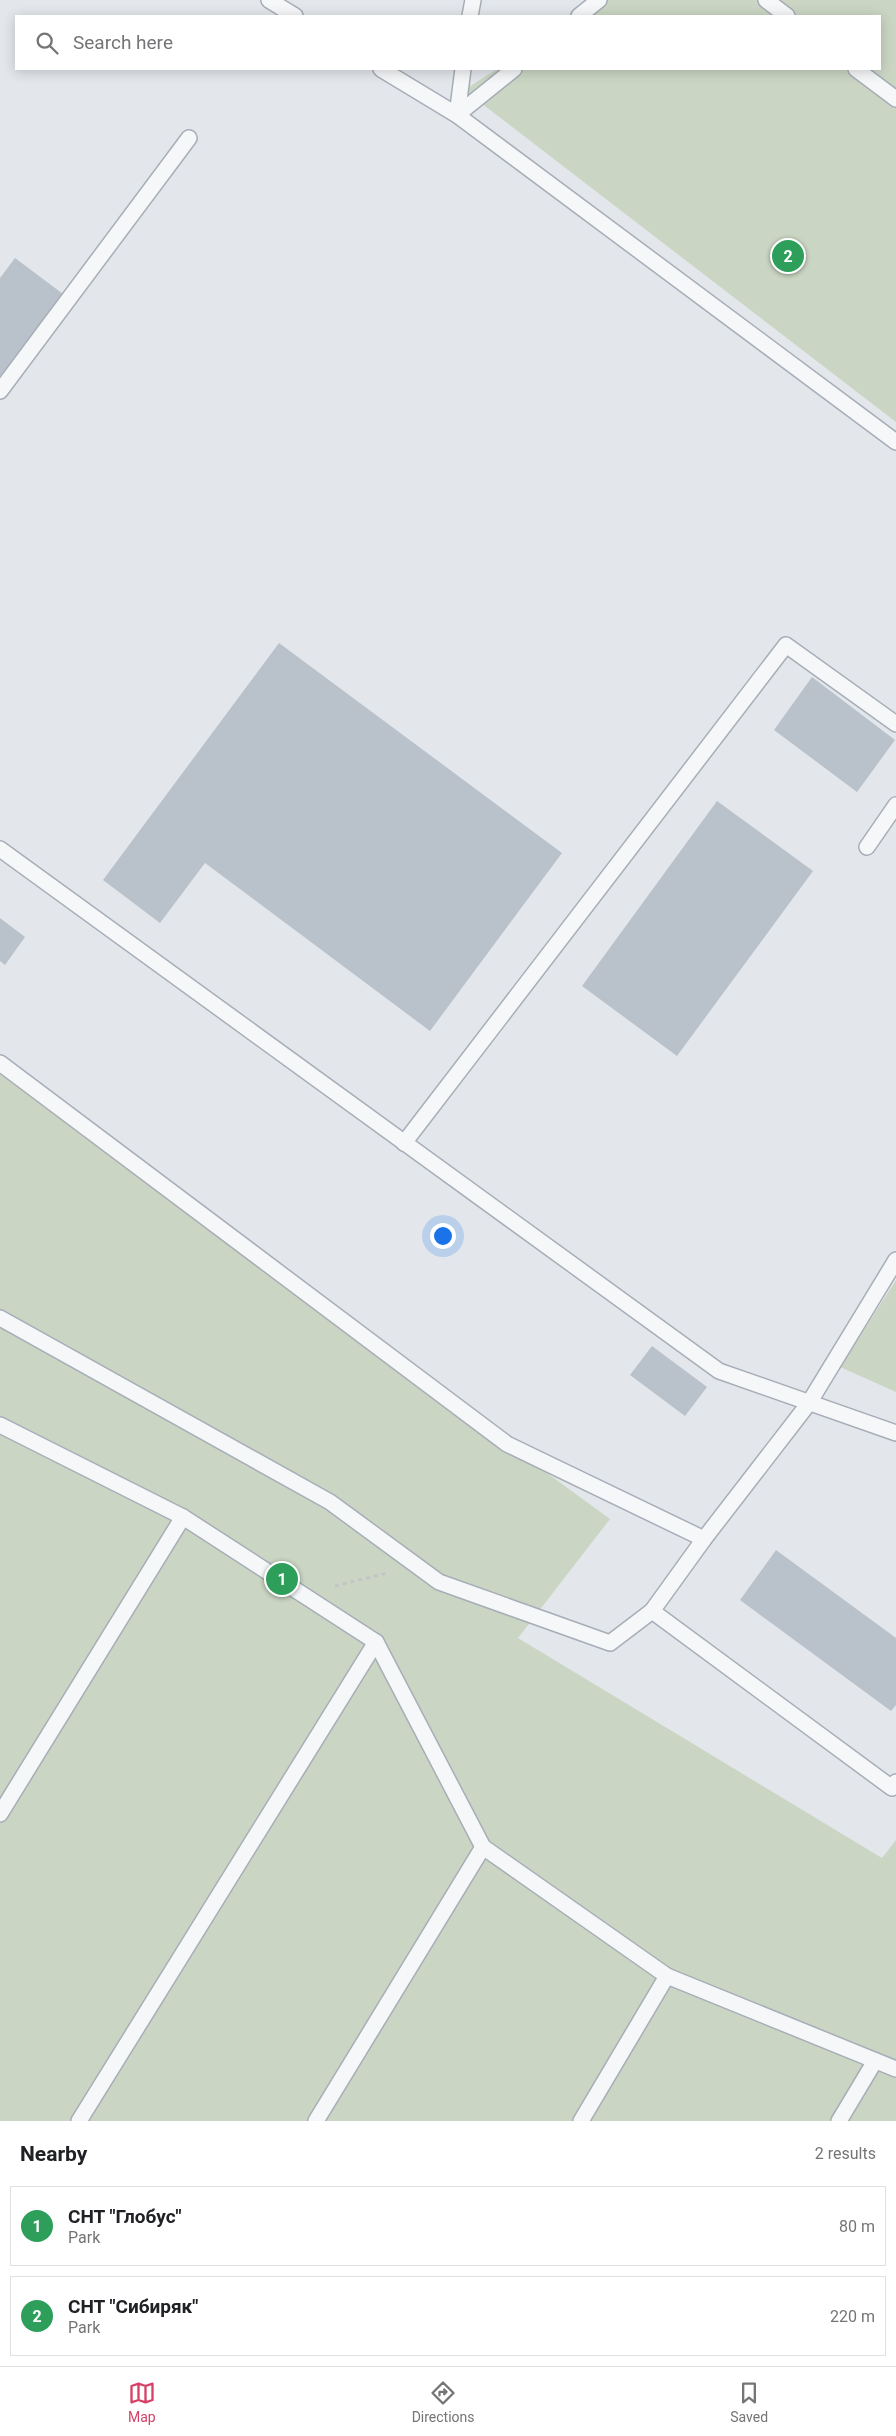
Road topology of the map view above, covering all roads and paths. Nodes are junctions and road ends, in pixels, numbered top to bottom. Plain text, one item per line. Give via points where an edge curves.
1 (268, 0) edge
2 (473, 0) edge
3 (599, 0) edge
4 (766, 0) edge
5 (293, 15) edge
6 (470, 15) edge
7 (580, 15) edge
8 (786, 15) edge
9 (383, 70) edge
10 (463, 70) edge
11 (513, 70) edge
12 (857, 70) edge
13 (896, 99) edge
14 (457, 115) junction
15 (189, 138) dead end
16 (0, 391) edge
17 (896, 442) edge
18 (896, 724) edge
19 (896, 805) edge
20 (867, 847) dead end
21 (0, 850) edge
22 (0, 1063) edge
23 (404, 1143) junction
24 (896, 1260) edge
25 (0, 1318) edge
26 (810, 1403) junction
27 (0, 1425) edge
28 (896, 1434) edge
29 (184, 1517) junction
30 (704, 1539) junction
31 (416, 1566) junction
32 (303, 1595) junction
33 (652, 1611) junction
34 (376, 1642) junction
35 (896, 1782) edge
36 (0, 1814) edge
37 (483, 1847) junction
38 (667, 1976) junction
39 (874, 2061) junction
40 (896, 2069) edge
41 (79, 2121) edge
42 (316, 2121) edge
43 (581, 2121) edge
44 (839, 2121) edge

1 - 5 lane
2 - 6 lane
3 - 7 lane
4 - 8 lane
9 - 14 lane
10 - 14 lane
11 - 14 lane
12 - 13 lane
14 - 17 lane
15 - 16 lane
18 - 23 lane via 786,645
19 - 20 lane
21 - 23 lane
22 - 30 lane via 507,1444
23 - 26 lane via 719,1371
24 - 26 lane
25 - 31 lane via 330,1502
26 - 28 lane
26 - 30 lane
27 - 29 lane
29 - 32 lane
29 - 36 lane
30 - 33 lane
31 - 32 path
31 - 33 lane via 439,1582 610,1643
32 - 34 lane
33 - 35 lane via 892,1788
34 - 37 lane
34 - 41 lane
37 - 38 lane
37 - 42 lane
38 - 39 lane
38 - 43 lane
39 - 40 lane
39 - 44 lane

